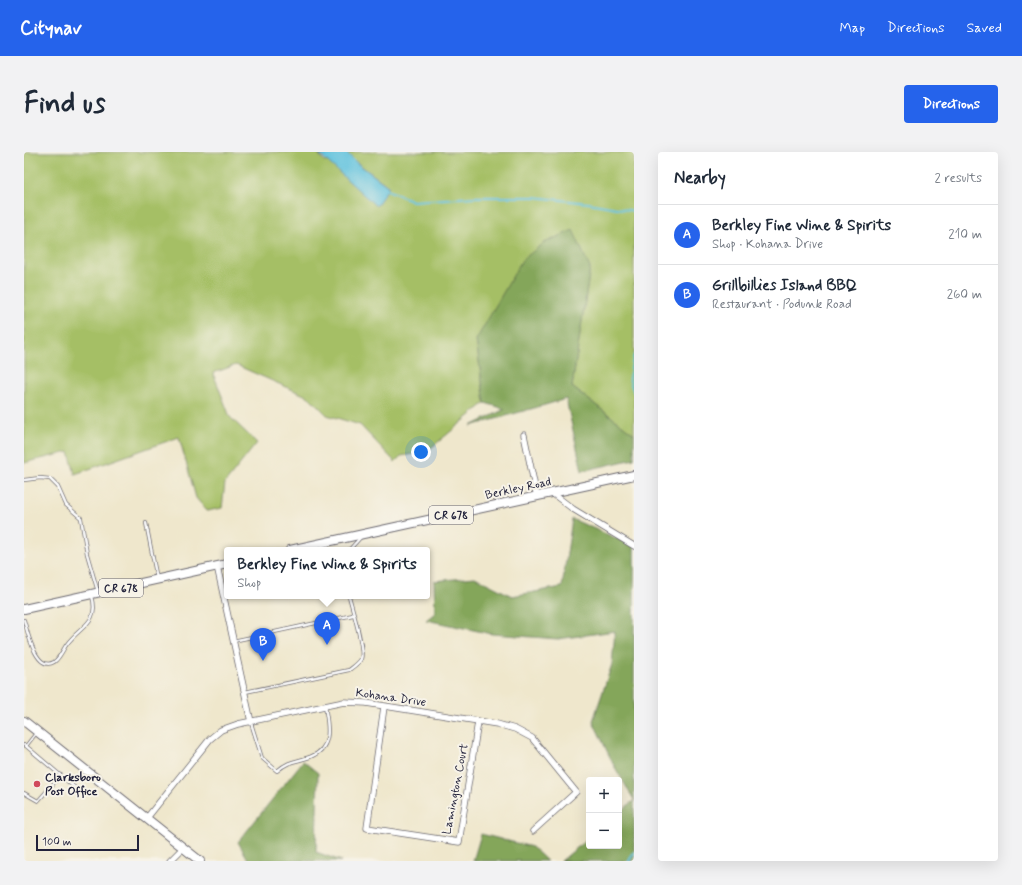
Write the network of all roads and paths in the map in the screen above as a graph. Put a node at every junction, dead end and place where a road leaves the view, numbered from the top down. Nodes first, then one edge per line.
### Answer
1 (524, 435) dead end
2 (634, 475) edge
3 (24, 480) edge
4 (552, 493) junction
5 (537, 497) junction
6 (146, 522) dead end
7 (365, 534) junction
8 (316, 544) junction
9 (634, 546) edge
10 (303, 547) edge
11 (322, 547) edge
12 (352, 547) edge
13 (224, 565) edge
14 (217, 566) junction
15 (157, 580) junction
16 (95, 593) junction
17 (224, 597) edge
18 (224, 599) edge
19 (350, 599) edge
20 (24, 608) edge
21 (353, 615) junction
22 (24, 620) edge
23 (234, 641) junction
24 (245, 692) junction
25 (325, 706) junction
26 (384, 707) junction
27 (24, 721) edge
28 (251, 722) junction
29 (478, 722) junction
30 (37, 732) junction
31 (25, 746) edge
32 (84, 770) junction
33 (60, 775) junction
34 (71, 784) junction
35 (80, 792) dead end
36 (24, 793) edge
37 (146, 819) junction
38 (533, 831) dead end
39 (183, 848) junction
40 (170, 861) edge
41 (200, 861) edge

1 - 5 street
2 - 4 main road, Berkley Road / CR 678
3 - 16 lane
4 - 5 main road, Berkley Road / CR 678
4 - 9 street
5 - 7 main road, Berkley Road / CR 678
6 - 15 lane
7 - 8 main road, Berkley Road / CR 678
7 - 12 lane
8 - 10 main road, Berkley Road / CR 678
8 - 11 lane
13 - 14 main road, CR 678
14 - 15 main road, CR 678
14 - 17 street
15 - 16 main road, CR 678
16 - 20 main road, CR 678
16 - 22 lane
18 - 23 street
19 - 21 lane
21 - 23 lane
21 - 24 lane
23 - 24 street
24 - 28 street
25 - 26 street, Kohana Drive
25 - 28 street, Kohana Drive
25 - 28 lane
26 - 29 street, Kohana Drive
26 - 29 street, Lamington Court
27 - 30 main road
28 - 37 street, Kohana Drive
29 - 38 street, Kohana Drive
30 - 31 lane
30 - 32 main road
31 - 33 lane
32 - 34 lane
32 - 37 main road
33 - 34 lane
33 - 36 lane
34 - 35 lane
37 - 39 main road
39 - 40 street
39 - 41 main road

